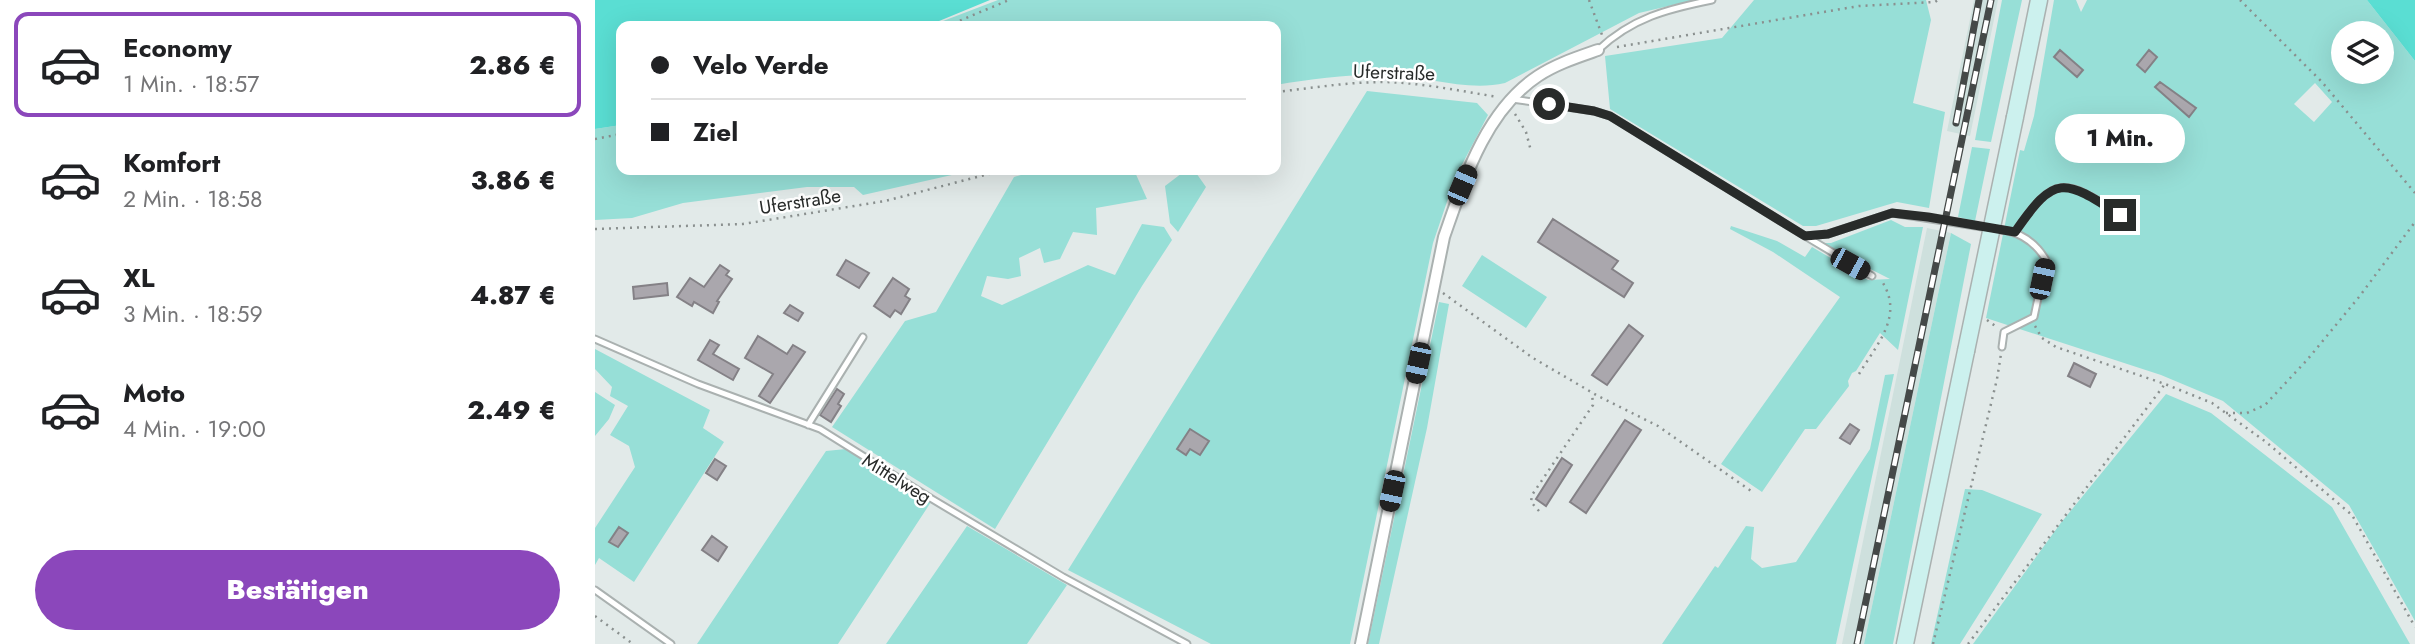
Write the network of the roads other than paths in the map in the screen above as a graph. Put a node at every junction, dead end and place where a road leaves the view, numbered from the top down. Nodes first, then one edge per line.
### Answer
1 (1712, 0) edge
2 (2039, 0) edge
3 (1601, 48) joint
4 (1510, 99) junction
5 (2120, 215) dead end
6 (2015, 232) junction
7 (1805, 236) junction
8 (1872, 276) road end
9 (863, 337) dead end
10 (595, 339) edge
11 (2002, 347) road end
12 (808, 425) junction
13 (595, 590) edge
14 (671, 644) edge
15 (1187, 644) edge
16 (1360, 644) edge
17 (1905, 644) edge

1 - 3 lane
2 - 17 main road, bridge
3 - 4 street
4 - 7 lane
4 - 16 street
5 - 6 lane
6 - 7 lane
6 - 11 lane
7 - 8 lane
9 - 12 lane
10 - 12 lane, Mittelweg
12 - 15 lane, Mittelweg
13 - 14 lane

